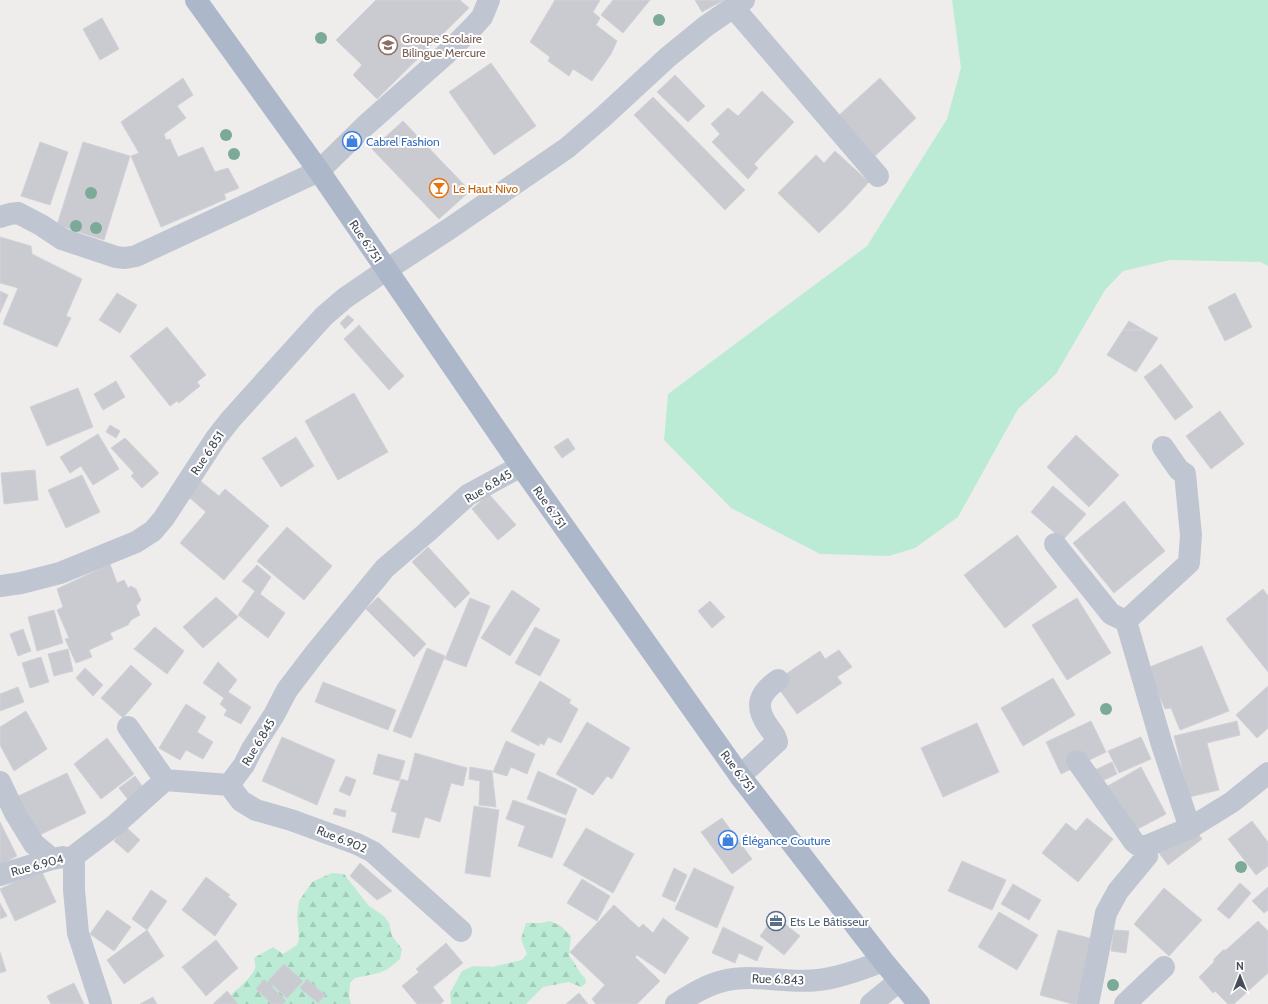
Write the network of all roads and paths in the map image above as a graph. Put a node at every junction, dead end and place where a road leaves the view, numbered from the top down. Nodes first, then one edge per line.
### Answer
1 (196, 0) edge
2 (489, 0) edge
3 (739, 3) edge
4 (319, 171) junction
5 (878, 176) dead end
6 (0, 218) edge
7 (386, 270) junction
8 (1163, 447) dead end
9 (521, 466) junction
10 (1055, 544) dead end
11 (0, 586) edge
12 (1126, 621) junction
13 (778, 680) dead end
14 (128, 727) dead end
15 (1077, 761) dead end
16 (1268, 773) edge
17 (740, 776) junction
18 (165, 780) junction
19 (0, 782) edge
20 (229, 785) junction
21 (1190, 828) junction
22 (1142, 848) junction
23 (74, 856) junction
24 (52, 859) junction
25 (0, 876) edge
26 (461, 931) dead end
27 (883, 962) junction
28 (1164, 967) dead end
29 (899, 981) junction
30 (101, 1004) edge
31 (676, 1004) edge
32 (870, 1004) edge
33 (919, 1004) edge
34 (1088, 1004) edge
35 (1125, 1004) edge

1 - 4 main road, Rue 6.751
2 - 4 street
3 - 5 street
3 - 7 street, Rue 6.851
4 - 6 street
4 - 7 main road, Rue 6.751
7 - 9 main road, Rue 6.751
7 - 11 street, Rue 6.851
8 - 12 street
9 - 17 main road, Rue 6.751
9 - 20 street, Rue 6.845
10 - 12 street
12 - 21 street
13 - 17 street
14 - 18 street
15 - 22 street
16 - 21 street
17 - 27 main road, Rue 6.751
18 - 20 street
18 - 23 street
19 - 24 street
20 - 26 street, Rue 6.902
21 - 22 street
22 - 34 street
23 - 24 street, Rue 6.904
23 - 30 street
24 - 25 street, Rue 6.904
27 - 29 main road, Rue 6.751
27 - 31 street, Rue 6.843
28 - 35 street
29 - 32 street
29 - 33 main road, Rue 6.751

